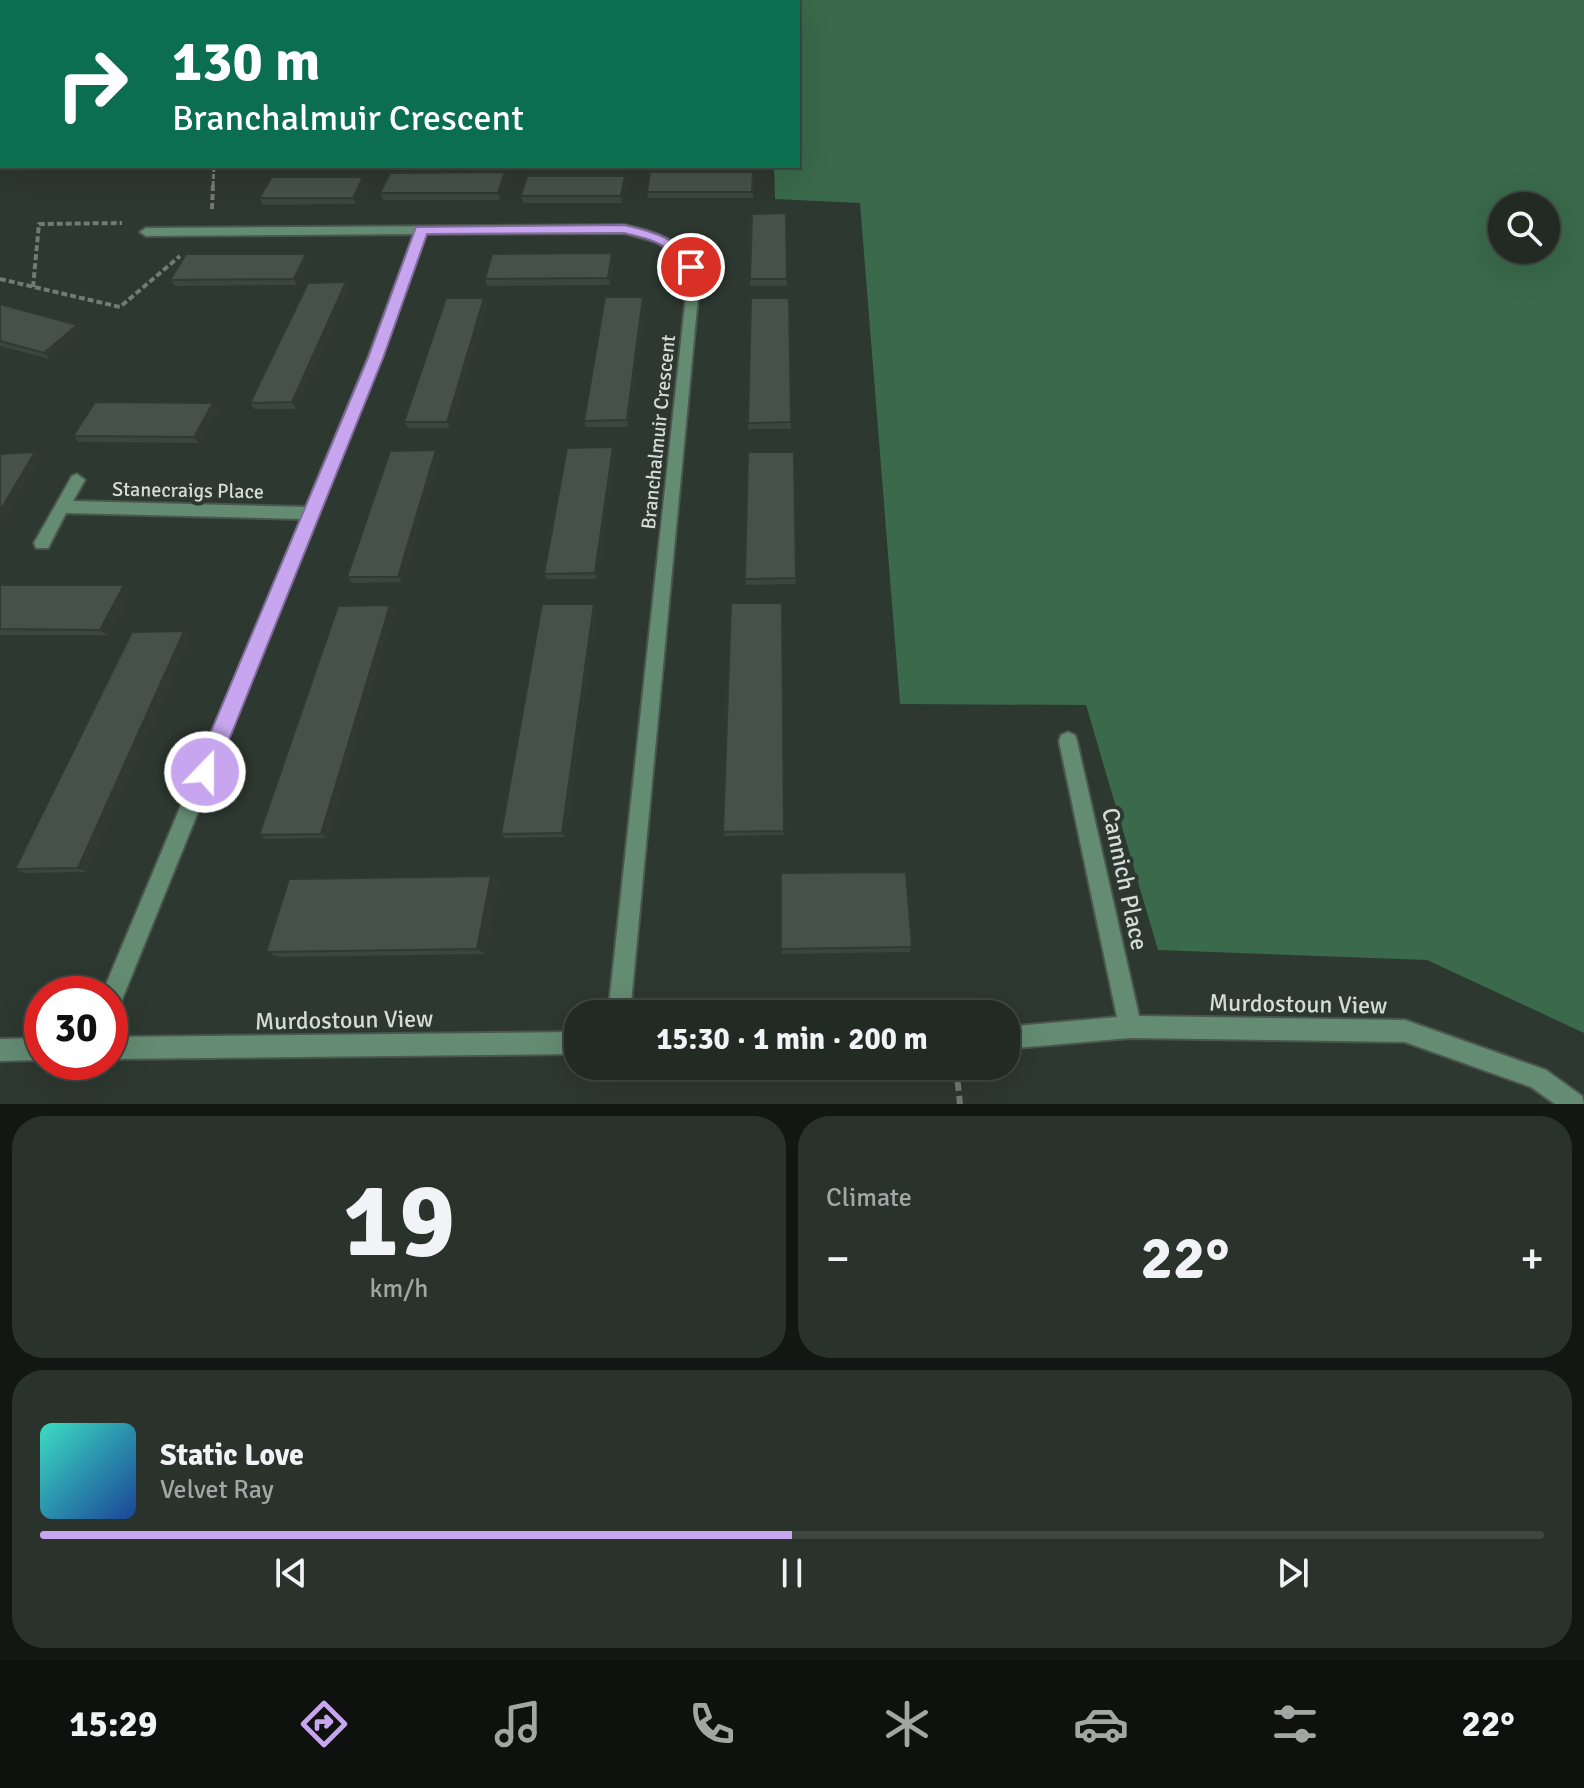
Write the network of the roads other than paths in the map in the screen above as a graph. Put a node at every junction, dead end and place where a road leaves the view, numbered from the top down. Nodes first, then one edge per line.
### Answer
1 (421, 230) junction
2 (146, 232) road end
3 (77, 480) dead end
4 (63, 507) junction
5 (311, 513) junction
6 (42, 543) dead end
7 (1068, 741) dead end
8 (121, 976) edge
9 (620, 1000) edge
10 (1130, 1027) junction
11 (1020, 1037) edge
12 (564, 1043) edge
13 (128, 1048) edge
14 (24, 1049) edge
15 (0, 1050) edge
16 (1574, 1104) edge

1 - 2 street, Branchalmuir Crescent
1 - 5 street
1 - 9 street, Branchalmuir Crescent
3 - 4 street
4 - 5 street, Stanecraigs Place
4 - 6 street
5 - 8 street
7 - 10 street, Cannich Place
10 - 11 street, Murdostoun View
10 - 16 street, Murdostoun View
12 - 13 street, Murdostoun View
14 - 15 street

